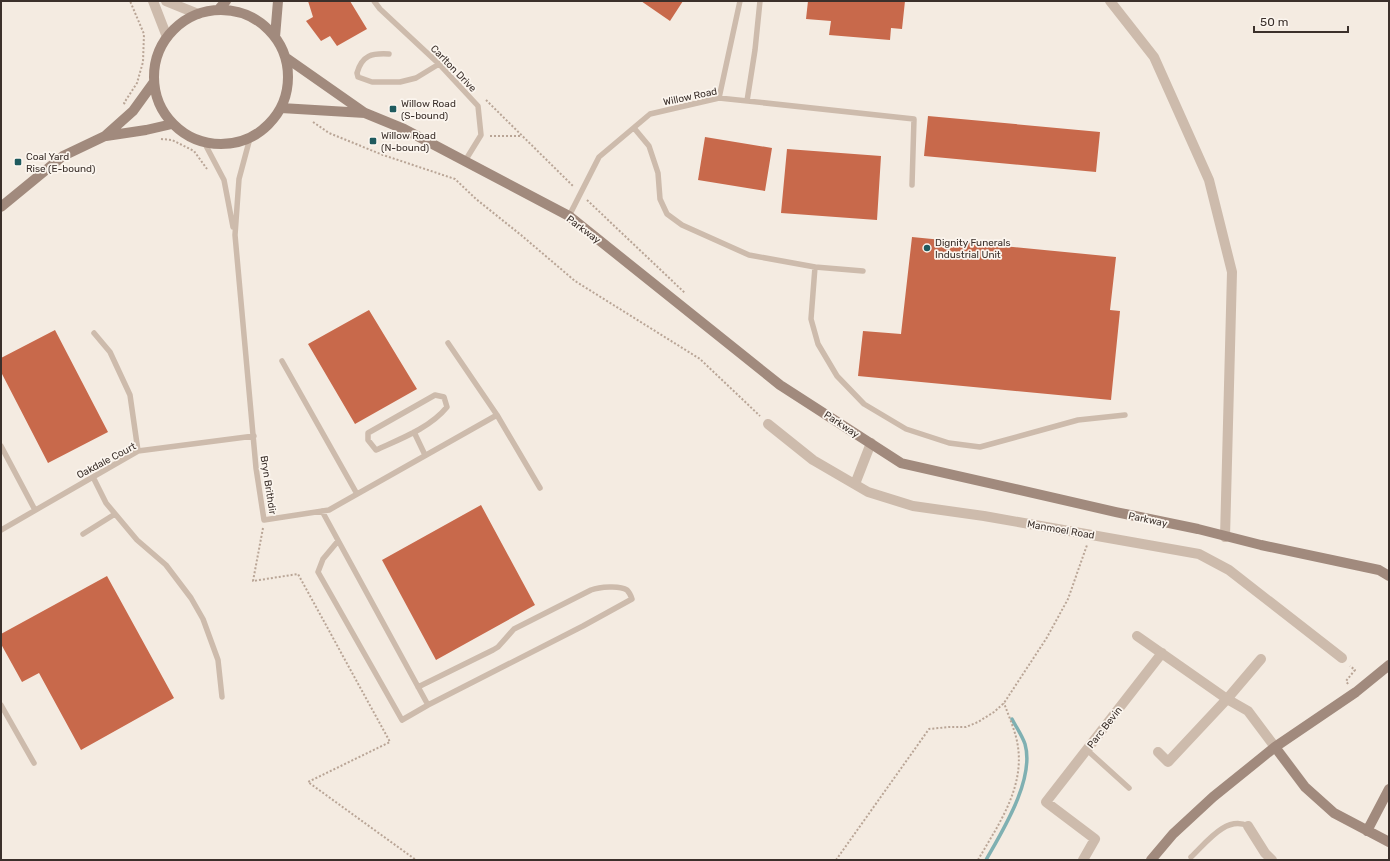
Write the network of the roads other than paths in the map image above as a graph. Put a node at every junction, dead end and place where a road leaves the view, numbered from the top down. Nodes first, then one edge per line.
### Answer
1 (153, 1) edge
2 (166, 1) edge
3 (226, 1) edge
4 (278, 1) edge
5 (374, 1) edge
6 (740, 1) edge
7 (760, 1) edge
8 (1110, 1) edge
9 (218, 10) junction
10 (198, 14) junction
11 (167, 37) junction
12 (275, 37) junction
13 (389, 54) dead end
14 (286, 57) junction
15 (438, 64) junction
16 (154, 82) junction
17 (719, 98) junction
18 (747, 101) junction
19 (281, 108) junction
20 (365, 113) junction
21 (172, 124) junction
22 (634, 128) junction
23 (105, 136) junction
24 (250, 138) junction
25 (204, 142) junction
26 (465, 161) junction
27 (912, 185) dead end
28 (1, 207) edge
29 (569, 216) junction
30 (235, 235) junction
31 (815, 267) junction
32 (863, 271) dead end
33 (94, 333) dead end
34 (448, 343) dead end
35 (282, 361) dead end
36 (497, 415) junction
37 (1125, 415) dead end
38 (768, 424) road end
39 (414, 432) junction
40 (254, 436) junction
41 (871, 443) junction
42 (1, 446) edge
43 (138, 451) junction
44 (425, 455) junction
45 (92, 477) junction
46 (855, 484) junction
47 (540, 488) dead end
48 (357, 494) junction
49 (35, 510) junction
50 (322, 511) junction
51 (115, 514) junction
52 (1, 530) edge
53 (83, 534) dead end
54 (1226, 537) junction
55 (338, 541) junction
56 (1389, 576) edge
57 (1137, 636) dead end
58 (1162, 653) junction
59 (1342, 658) dead end
60 (1261, 659) dead end
61 (1389, 665) edge
62 (418, 687) junction
63 (222, 697) dead end
64 (1227, 699) junction
65 (1, 705) edge
66 (428, 706) junction
67 (1275, 748) junction
68 (1087, 750) junction
69 (1158, 752) dead end
70 (34, 763) dead end
71 (1129, 788) dead end
72 (1389, 789) edge
73 (1248, 826) joint
74 (1367, 831) junction
75 (1389, 842) edge
76 (1191, 856) dead end
77 (1083, 860) edge
78 (1151, 860) edge
79 (1272, 860) edge

1 - 11 street
2 - 10 street
3 - 9 main road
4 - 12 main road
5 - 15 lane, Carlton Drive
6 - 17 lane
7 - 18 lane
8 - 54 street
9 - 10 main road
9 - 12 main road
10 - 11 main road
11 - 16 main road
12 - 14 main road
13 - 15 lane
14 - 19 main road
14 - 20 main road
15 - 26 lane, Carlton Drive
16 - 21 main road
16 - 23 main road
17 - 18 lane, Willow Road
17 - 22 lane, Willow Road
18 - 27 lane, Willow Road
19 - 20 main road
19 - 24 main road
20 - 26 main road, Parkway
21 - 23 main road
21 - 25 main road
22 - 29 lane, Willow Road
22 - 31 lane
23 - 28 main road
24 - 25 main road
24 - 30 lane, Bryn Brithdir
25 - 30 lane
26 - 29 main road, Parkway
29 - 41 main road, Parkway
30 - 40 lane, Bryn Brithdir
31 - 32 lane
31 - 37 lane
33 - 43 lane
34 - 36 lane
35 - 48 lane
36 - 44 lane, Bryn Brithdir
36 - 47 lane
38 - 46 street, Manmoel Road
39 - 39 lane
39 - 44 lane
40 - 43 lane, Oakdale Court
40 - 50 lane, Bryn Brithdir
41 - 46 street
41 - 54 main road, Parkway
42 - 49 lane
43 - 45 lane, Oakdale Court
44 - 48 lane, Bryn Brithdir
45 - 49 lane, Oakdale Court
45 - 51 lane
46 - 59 street, Manmoel Road
48 - 50 lane, Bryn Brithdir
49 - 52 lane, Oakdale Court
50 - 55 lane
51 - 53 lane
51 - 63 lane
54 - 56 main road, Parkway
55 - 62 lane
55 - 66 lane
57 - 58 street
58 - 64 street
58 - 68 street, Parc Bevin
60 - 64 street
61 - 67 main road
62 - 66 lane
62 - 66 lane
64 - 67 street
64 - 69 street
65 - 70 lane
67 - 74 main road
67 - 78 main road
68 - 71 lane
68 - 77 street, Parc Bevin
72 - 74 main road
73 - 76 lane
73 - 79 street
74 - 75 main road

